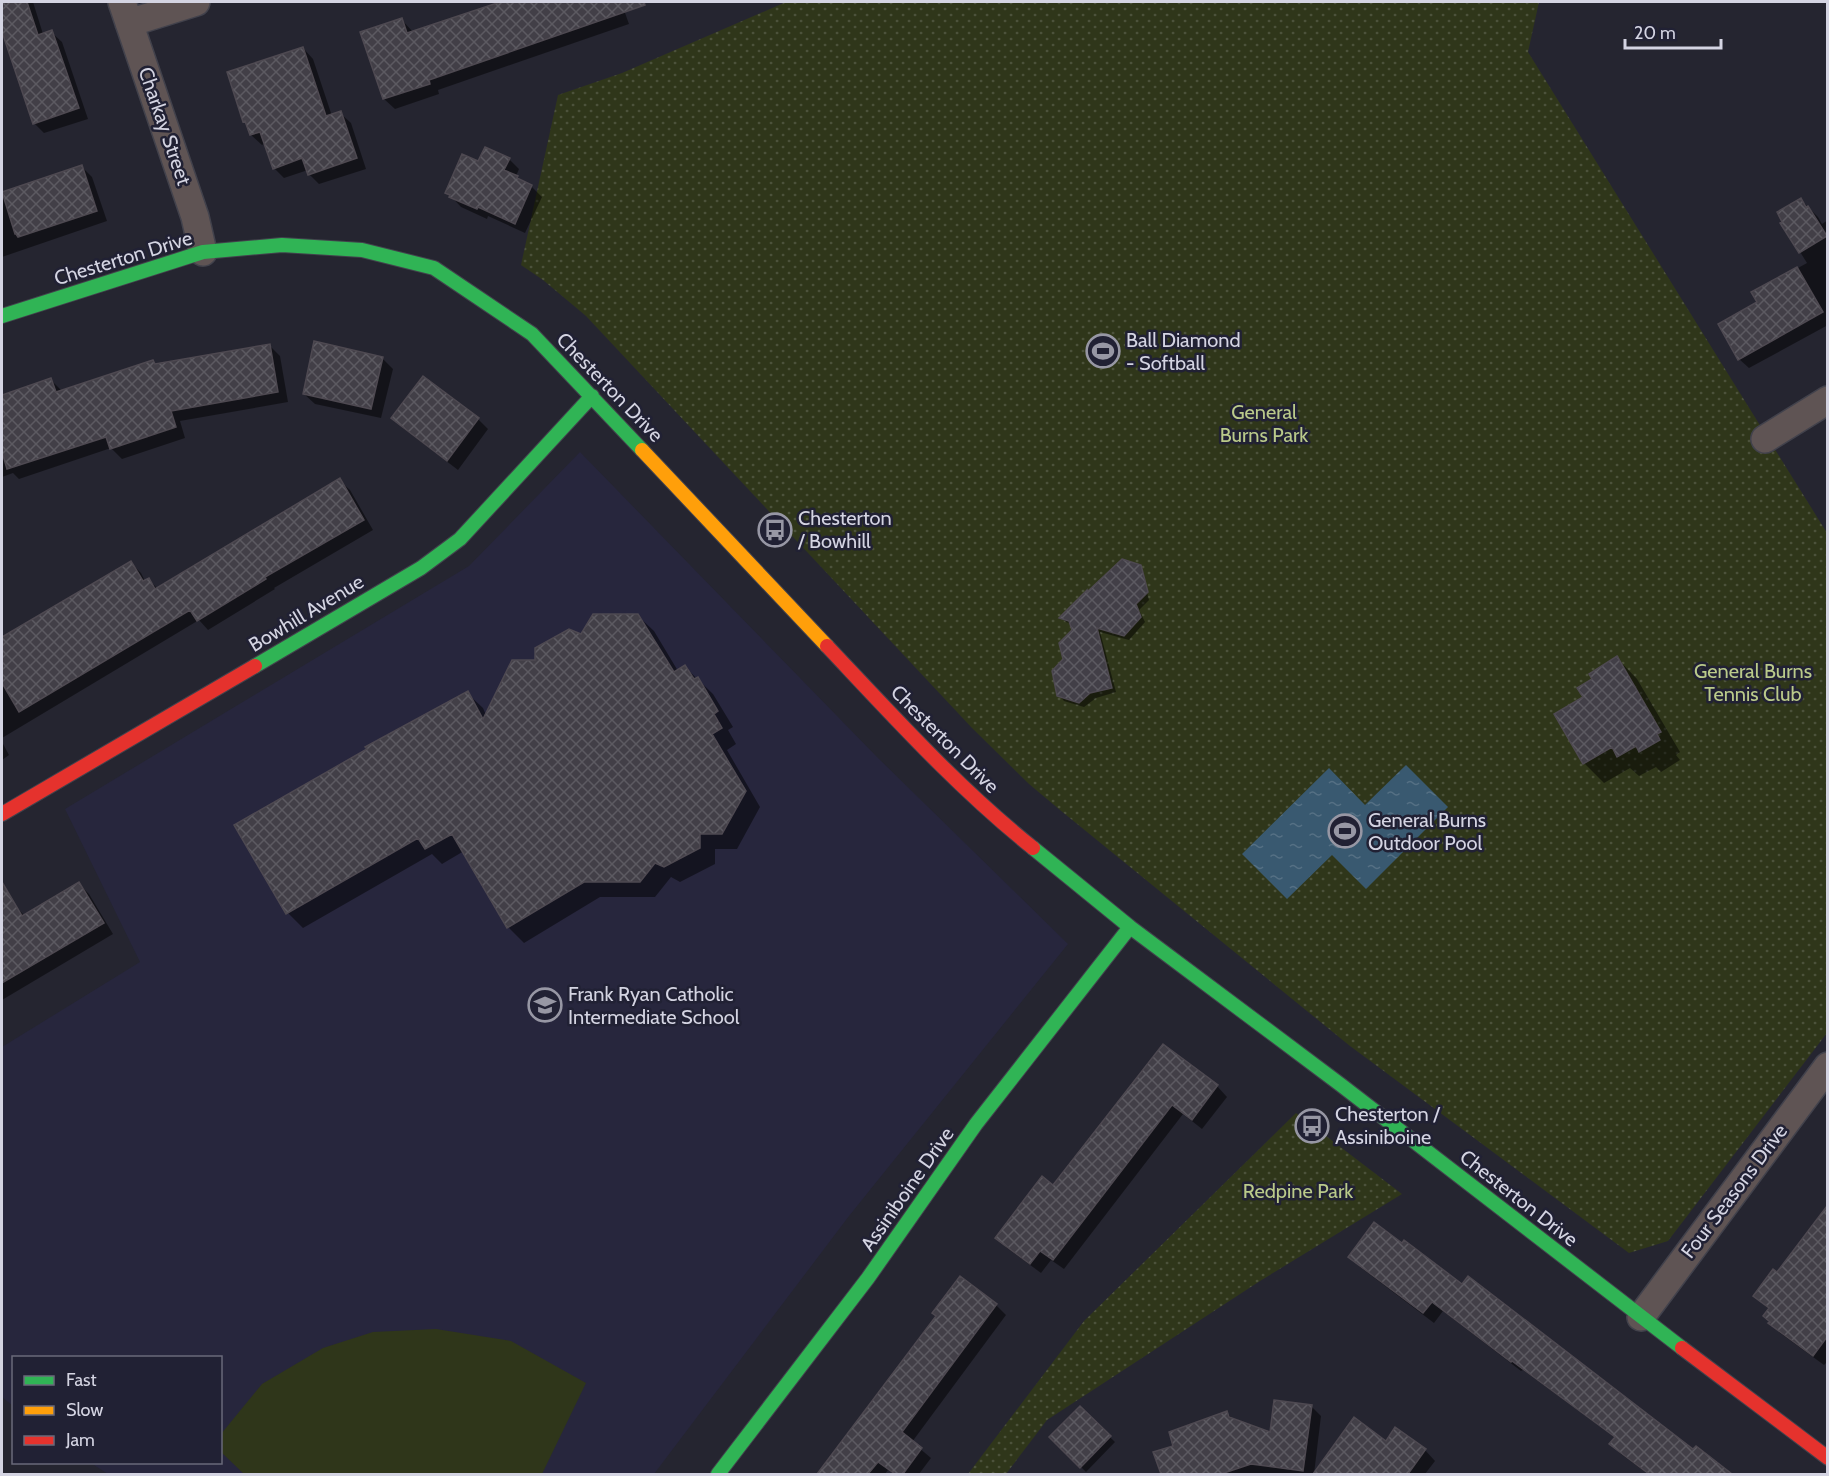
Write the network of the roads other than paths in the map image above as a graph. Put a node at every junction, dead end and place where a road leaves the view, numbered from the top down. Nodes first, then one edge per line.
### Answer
1 (196, 2) edge
2 (126, 12) edge
3 (203, 252) junction
4 (2, 316) edge
5 (592, 396) junction
6 (1827, 400) edge
7 (1765, 439) dead end
8 (2, 814) edge
9 (1130, 927) junction
10 (1827, 1066) edge
11 (1641, 1317) junction
12 (1827, 1458) edge
13 (718, 1474) edge

1 - 2 street
2 - 3 street, Charkay Street
3 - 4 street, Chesterton Drive
3 - 5 street, Chesterton Drive
5 - 8 street, Bowhill Avenue
5 - 9 street, Chesterton Drive
6 - 7 street
9 - 11 street, Chesterton Drive
9 - 13 street, Assiniboine Drive
10 - 11 street, Four Seasons Drive
11 - 12 street, Chesterton Drive

